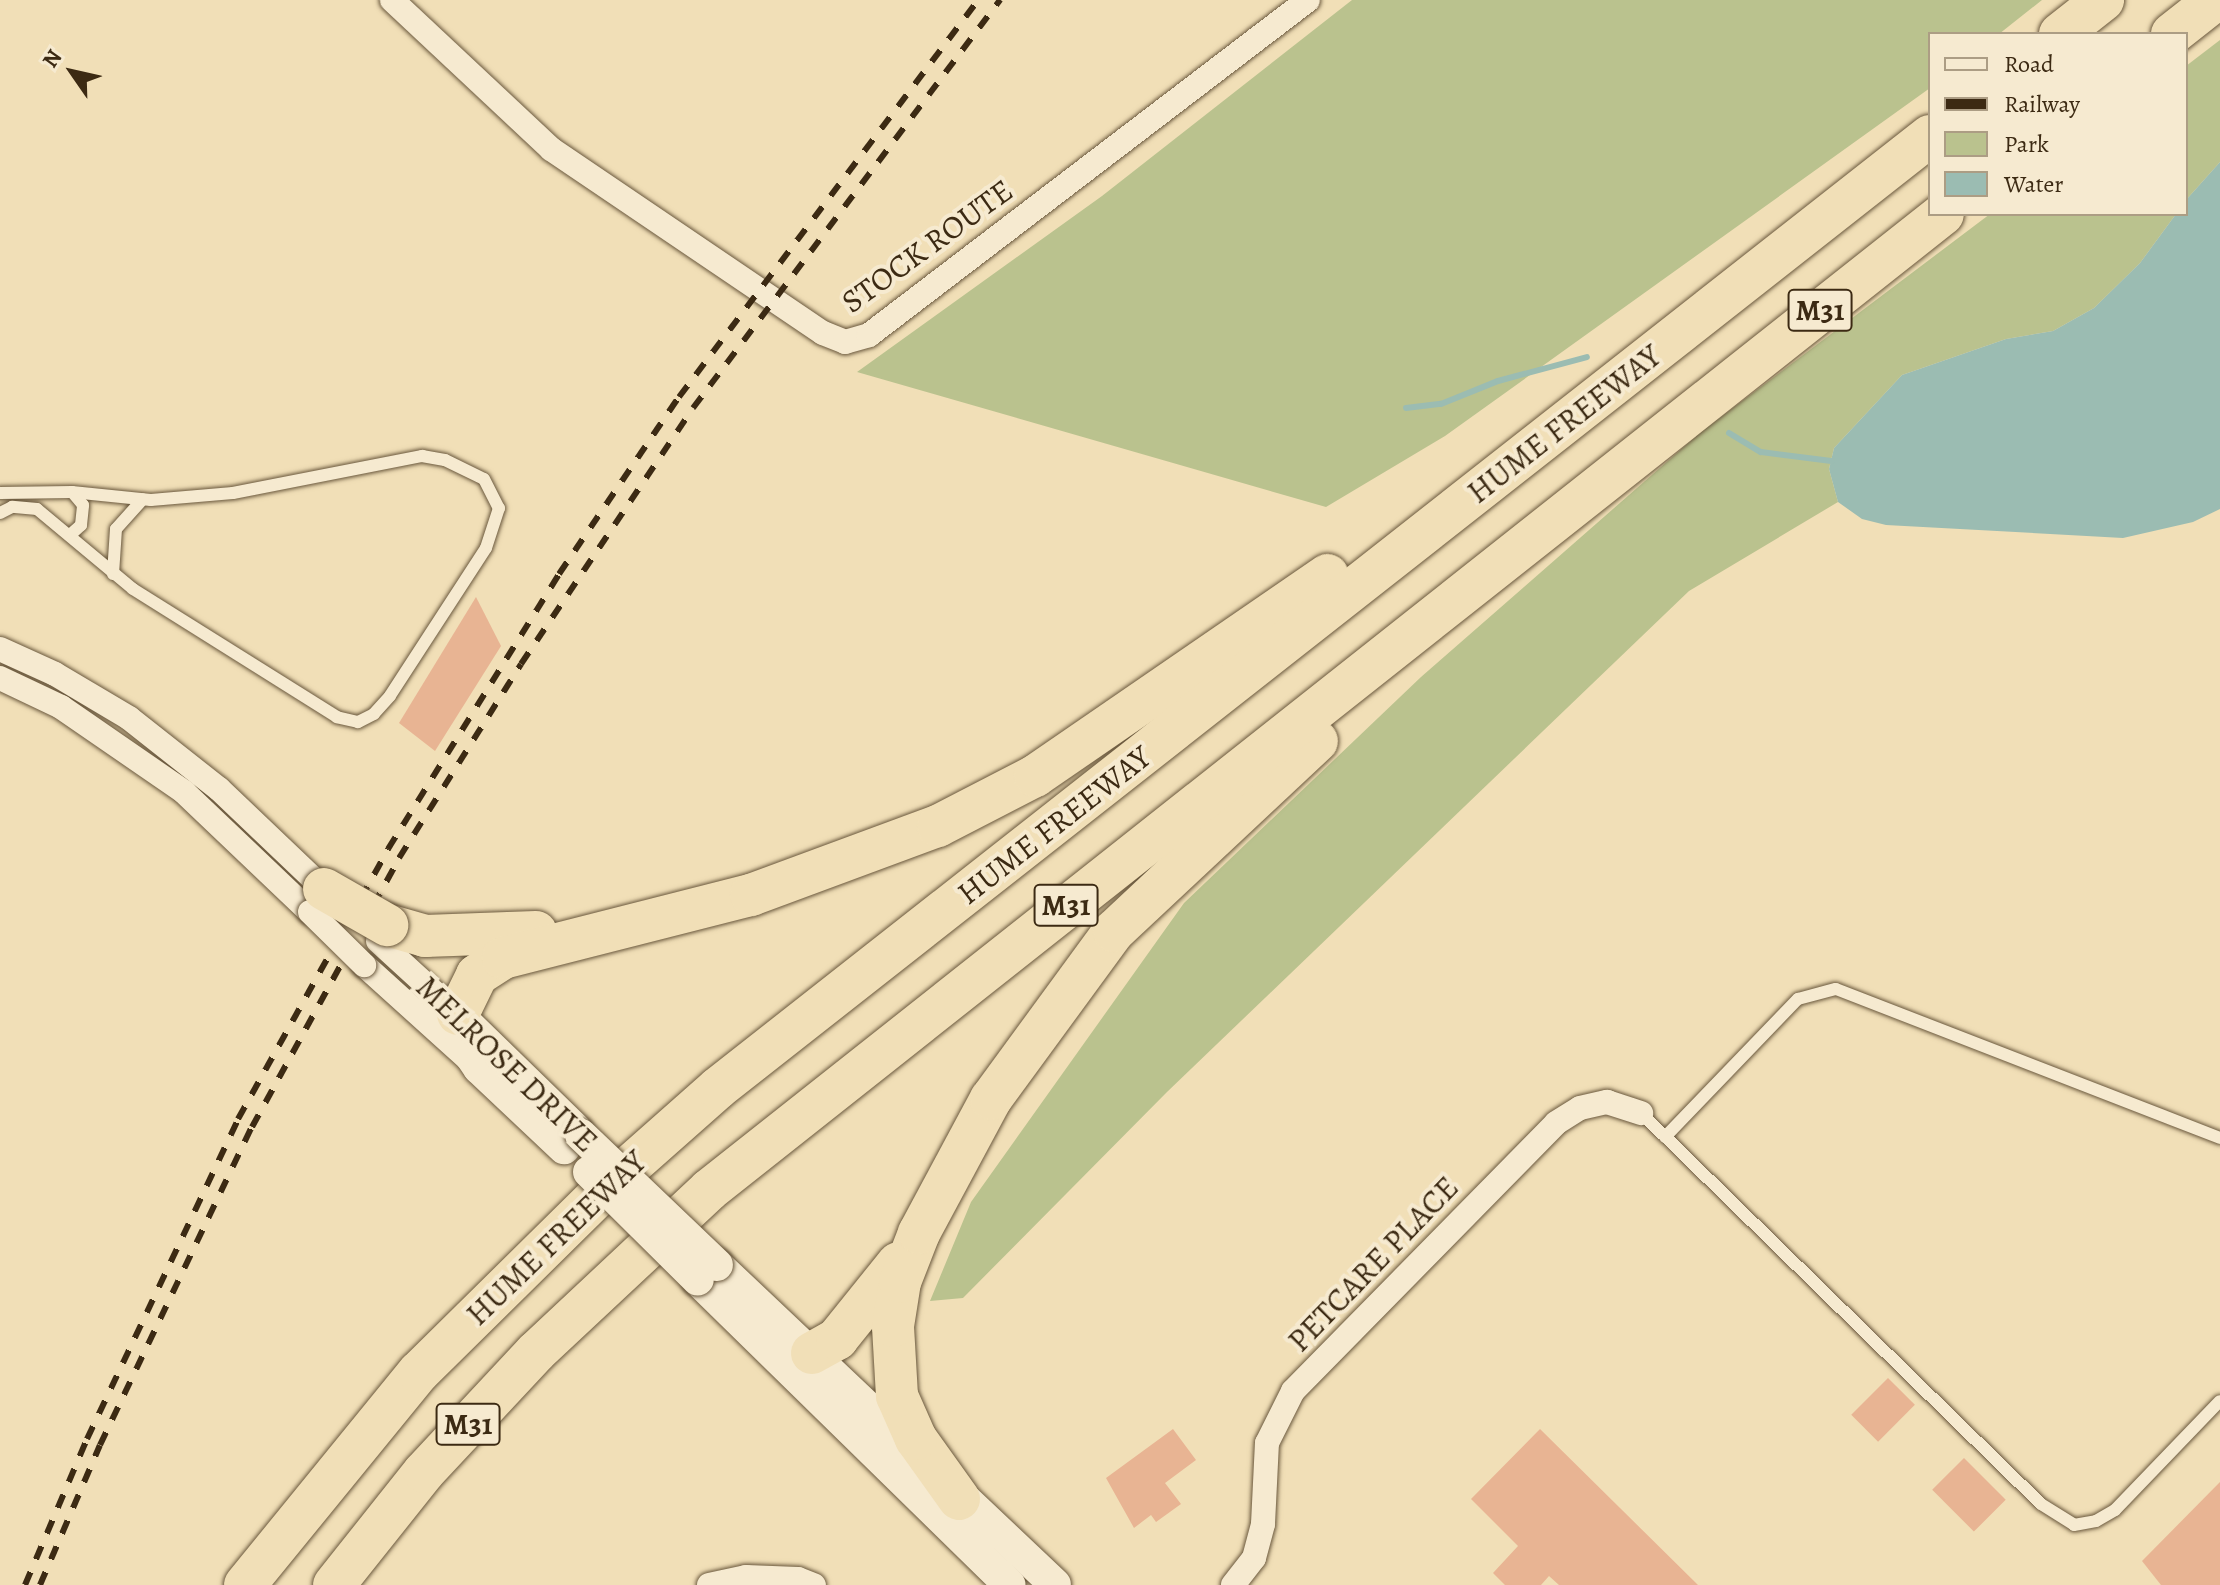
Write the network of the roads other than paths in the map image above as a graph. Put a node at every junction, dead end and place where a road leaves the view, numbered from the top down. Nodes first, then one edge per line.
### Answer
1 (392, 0) edge
2 (1308, 0) edge
3 (2103, 0) edge
4 (2215, 0) edge
5 (2063, 32) edge
6 (2175, 32) edge
7 (1928, 138) edge
8 (1940, 216) edge
9 (1769, 263) junction
10 (72, 492) junction
11 (0, 493) edge
12 (143, 499) junction
13 (0, 513) edge
14 (70, 535) junction
15 (113, 574) junction
16 (1426, 623) junction
17 (0, 649) edge
18 (0, 678) edge
19 (317, 900) junction
20 (647, 919) junction
21 (382, 933) junction
22 (458, 1014) junction
23 (479, 1068) junction
24 (1641, 1113) joint
25 (1665, 1137) junction
26 (2220, 1138) edge
27 (572, 1141) junction
28 (919, 1233) junction
29 (707, 1272) junction
30 (761, 1341) junction
31 (812, 1353) junction
32 (2220, 1401) edge
33 (959, 1499) junction
34 (1254, 1558) junction
35 (245, 1585) edge
36 (334, 1585) edge
37 (709, 1585) edge
38 (814, 1585) edge
39 (1009, 1585) edge
40 (1055, 1585) edge
41 (1225, 1585) edge
42 (1233, 1585) edge

1 - 2 street, STOCK ROUTE
3 - 5 highway
4 - 6 highway
7 - 9 highway, HUME FREEWAY / M31
8 - 16 highway, HUME FREEWAY / M31
9 - 20 highway
9 - 35 highway, HUME FREEWAY / M31
10 - 11 lane
10 - 12 lane
10 - 14 lane
12 - 15 lane
12 - 15 lane
13 - 14 lane
14 - 15 lane
16 - 28 highway
16 - 36 highway, HUME FREEWAY / M31
17 - 19 street, MELROSE DRIVE
18 - 19 street, MELROSE DRIVE
19 - 21 highway, bridge
19 - 23 street, MELROSE DRIVE, bridge
20 - 21 highway
20 - 22 highway
21 - 22 street, MELROSE DRIVE
22 - 23 main road
22 - 27 main road, MELROSE DRIVE
23 - 27 main road, MELROSE DRIVE
24 - 25 lane
24 - 34 street, PETCARE PLACE
25 - 26 lane
25 - 32 lane
27 - 29 main road, MELROSE DRIVE, bridge
28 - 31 highway
28 - 33 highway
29 - 30 main road, MELROSE DRIVE
29 - 31 main road, MELROSE DRIVE
30 - 31 main road
30 - 39 main road, MELROSE DRIVE
31 - 33 main road, MELROSE DRIVE
33 - 40 main road, MELROSE DRIVE
34 - 41 street
34 - 42 street, PETCARE PLACE
37 - 38 street

